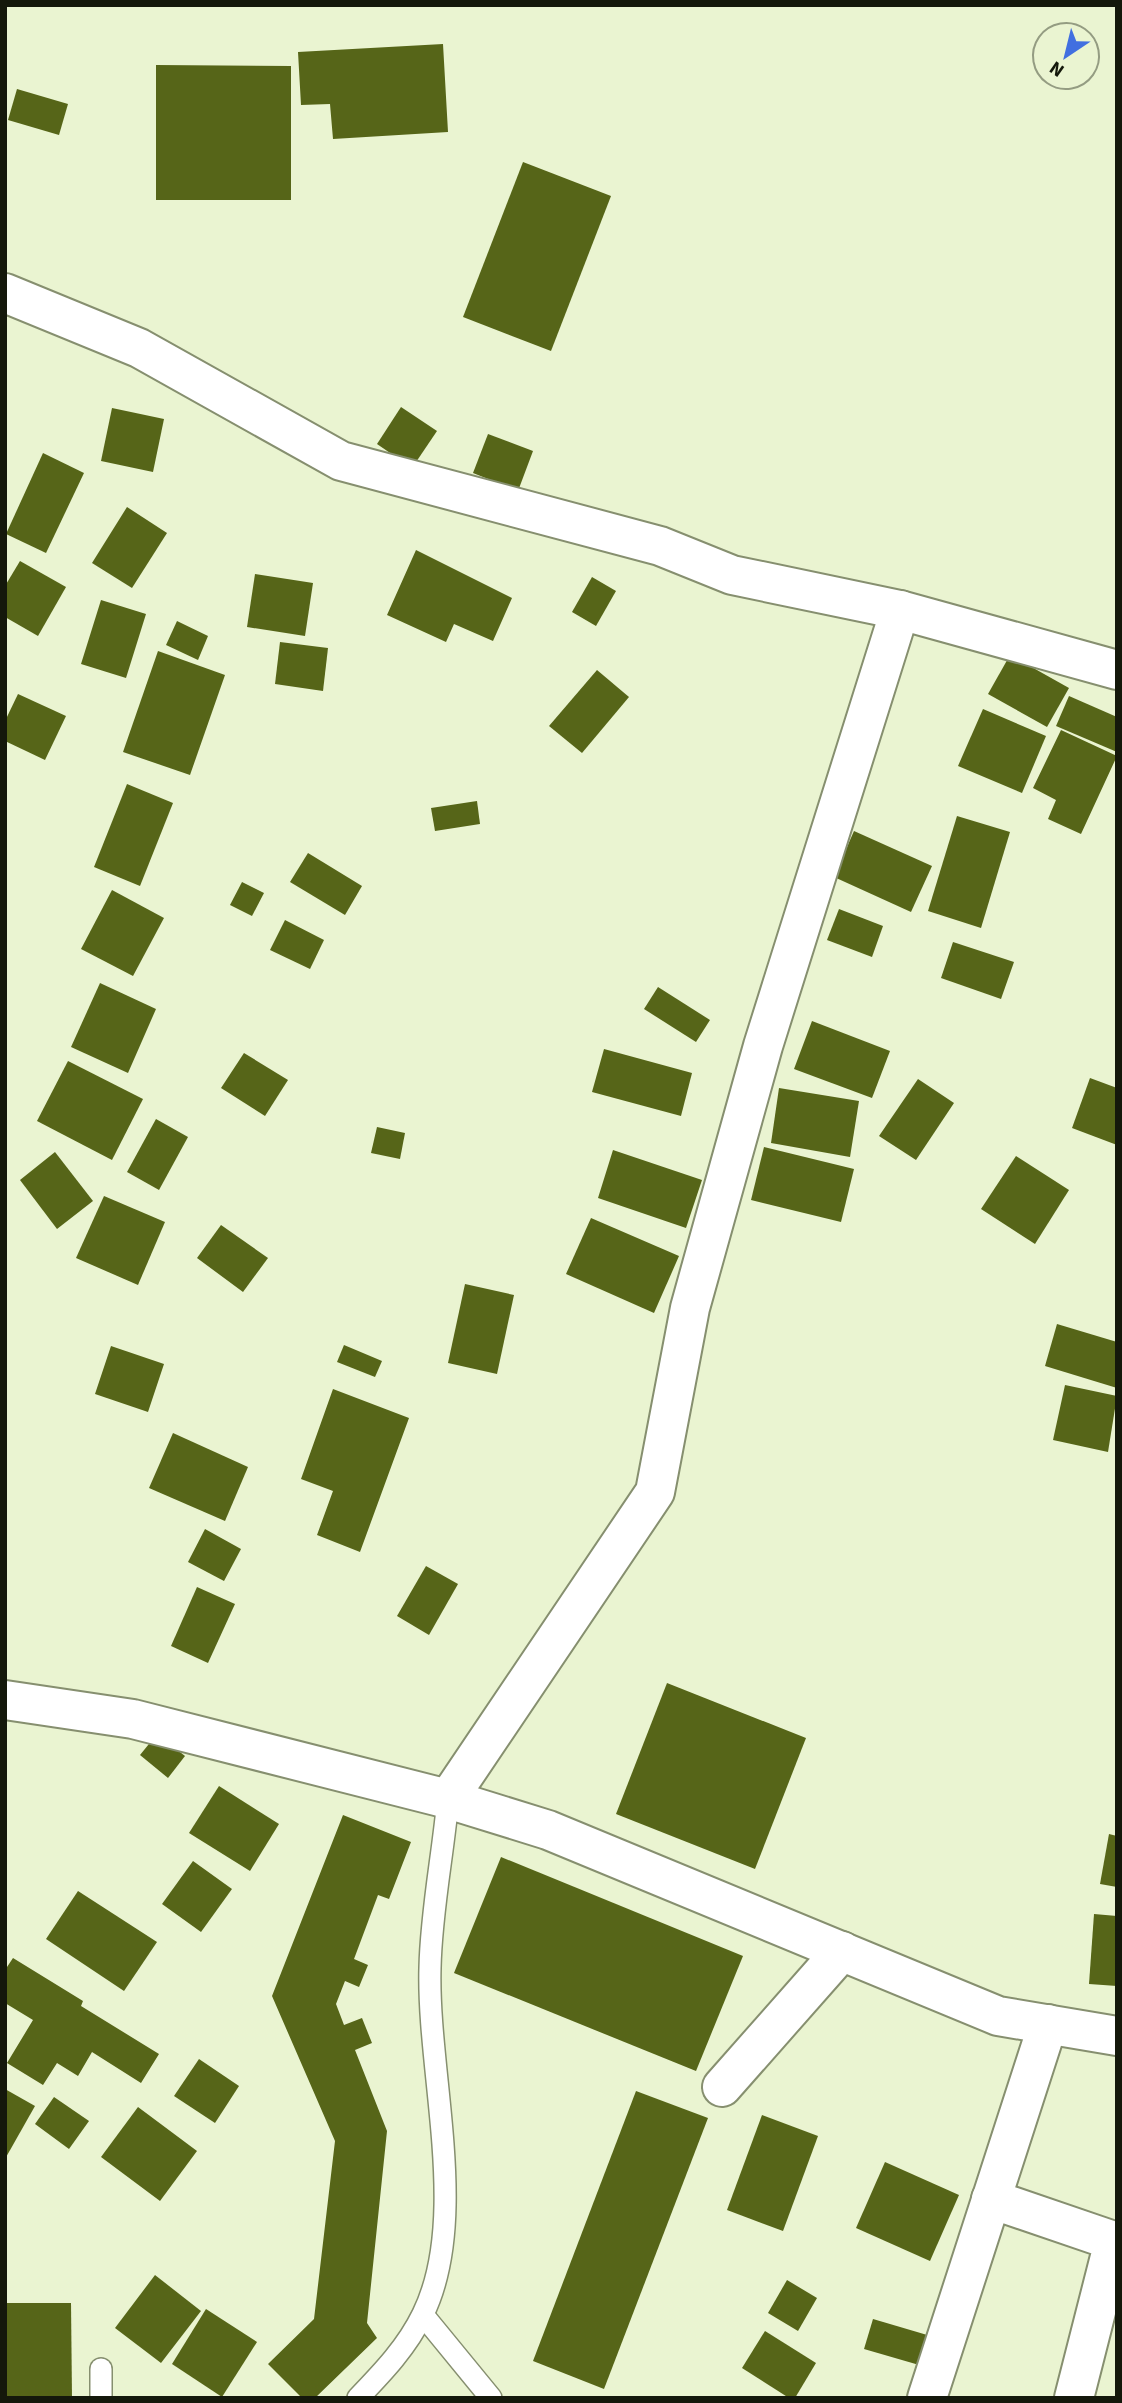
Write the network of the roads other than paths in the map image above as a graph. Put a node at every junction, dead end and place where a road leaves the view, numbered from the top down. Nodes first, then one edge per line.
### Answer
1 (5, 293) edge
2 (900, 610) junction
3 (1117, 670) edge
4 (5, 1700) edge
5 (448, 1799) junction
6 (842, 1951) junction
7 (1048, 2024) junction
8 (1117, 2036) edge
9 (722, 2087) dead end
10 (991, 2199) junction
11 (423, 2315) junction
12 (101, 2369) dead end
13 (101, 2398) edge
14 (358, 2398) edge
15 (491, 2398) edge
16 (927, 2398) edge
17 (1074, 2398) edge

1 - 2 street
2 - 3 street
2 - 5 street
4 - 5 street
5 - 6 street
5 - 11 lane
6 - 7 street
6 - 9 street
7 - 8 street
7 - 10 street
10 - 16 street
10 - 17 street
11 - 14 lane
11 - 15 lane
12 - 13 lane

